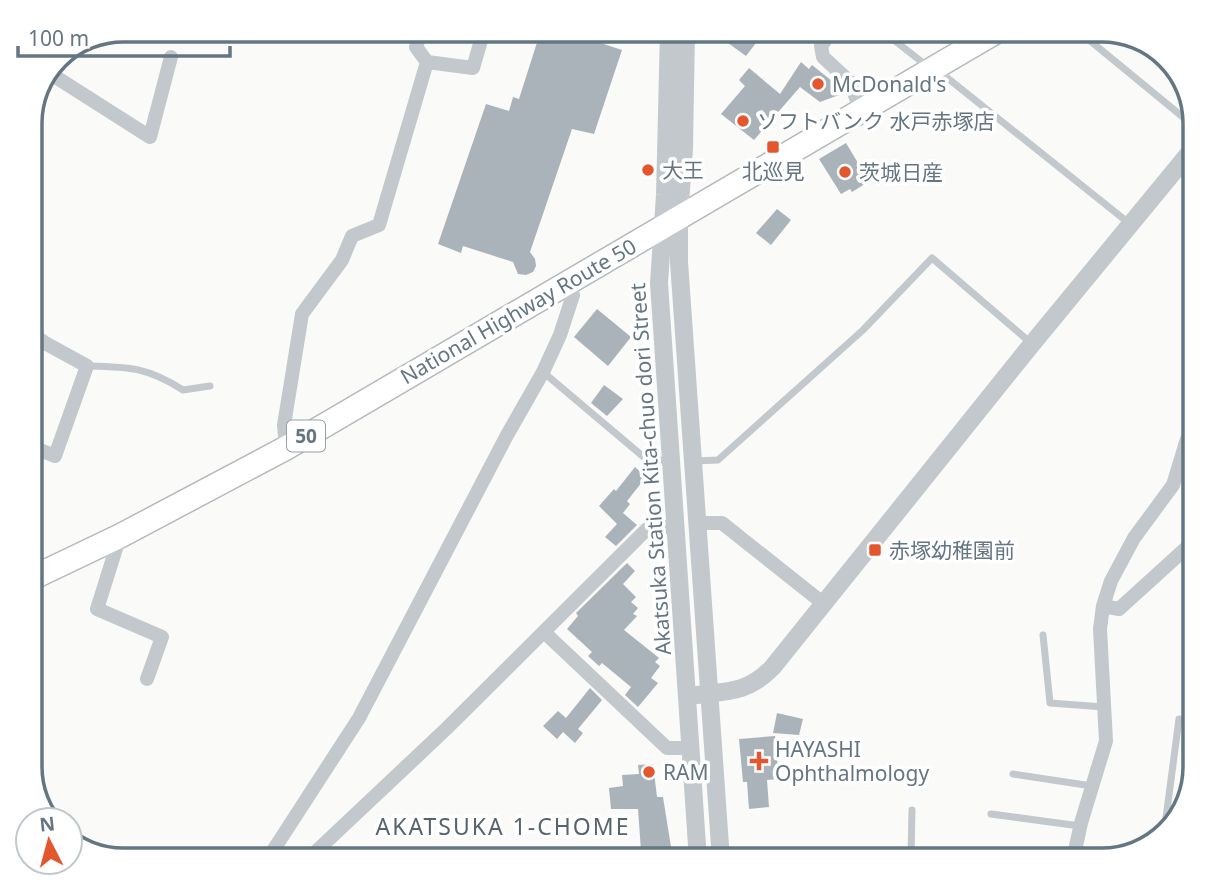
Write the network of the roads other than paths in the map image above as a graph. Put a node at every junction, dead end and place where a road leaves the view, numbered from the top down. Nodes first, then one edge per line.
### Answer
1 (418, 42) edge
2 (481, 42) edge
3 (669, 42) edge
4 (687, 42) edge
5 (824, 42) edge
6 (896, 42) edge
7 (978, 42) edge
8 (1092, 42) edge
9 (171, 57) dead end
10 (427, 62) junction
11 (934, 68) junction
12 (57, 78) edge
13 (861, 111) junction
14 (1182, 117) edge
15 (1183, 161) edge
16 (671, 222) junction
17 (1130, 225) junction
18 (566, 282) junction
19 (42, 341) edge
20 (1032, 344) junction
21 (88, 366) junction
22 (543, 372) junction
23 (210, 386) dead end
24 (286, 448) junction
25 (42, 451) edge
26 (1183, 452) edge
27 (671, 461) junction
28 (695, 461) junction
29 (698, 523) junction
30 (676, 526) junction
31 (120, 536) junction
32 (1183, 551) edge
33 (42, 573) edge
34 (824, 604) junction
35 (1103, 606) junction
36 (544, 632) junction
37 (1042, 635) dead end
38 (147, 679) dead end
39 (709, 693) junction
40 (687, 696) junction
41 (1104, 707) junction
42 (1179, 719) dead end
43 (690, 748) junction
44 (1013, 774) dead end
45 (1092, 786) junction
46 (912, 810) dead end
47 (991, 814) dead end
48 (1166, 816) edge
49 (1080, 826) junction
50 (275, 848) edge
51 (320, 848) edge
52 (697, 848) edge
53 (720, 848) edge
54 (911, 848) edge
55 (1075, 848) edge

1 - 10 street
2 - 10 street
3 - 16 street, Akatsuka Station Kita-chuo dori Street
4 - 16 street, Akatsuka Station Kita-chuo dori Street
5 - 13 street
6 - 11 lane
7 - 11 highway, National Highway Route 50 / 50
8 - 14 lane
9 - 12 street
10 - 24 street
11 - 13 highway, National Highway Route 50 / 50
11 - 17 lane
13 - 16 highway, National Highway Route 50 / 50
15 - 17 street
16 - 18 highway, National Highway Route 50 / 50
16 - 27 street, Akatsuka Station Kita-chuo dori Street
16 - 28 street, Akatsuka Station Kita-chuo dori Street
17 - 20 street
18 - 22 street
18 - 24 highway, National Highway Route 50 / 50
19 - 21 street
20 - 28 lane
20 - 34 street
21 - 23 lane
21 - 25 street
22 - 27 lane
22 - 50 street
24 - 31 highway, National Highway Route 50 / 50
26 - 35 street
27 - 28 street
27 - 30 street, Akatsuka Station Kita-chuo dori Street
28 - 29 street, Akatsuka Station Kita-chuo dori Street
29 - 34 street
29 - 39 street, Akatsuka Station Kita-chuo dori Street
30 - 36 street
30 - 40 street, Akatsuka Station Kita-chuo dori Street
31 - 33 highway, National Highway Route 50 / 50
31 - 38 street
32 - 35 street
34 - 39 street
35 - 41 street
36 - 43 street
36 - 51 street
37 - 41 lane
39 - 40 street
39 - 53 street, Akatsuka Station Kita-chuo dori Street
40 - 43 street, Akatsuka Station Kita-chuo dori Street
41 - 45 street
42 - 48 lane
43 - 52 street, Akatsuka Station Kita-chuo dori Street
44 - 45 lane
45 - 49 street
46 - 54 lane
47 - 49 lane
49 - 55 street

